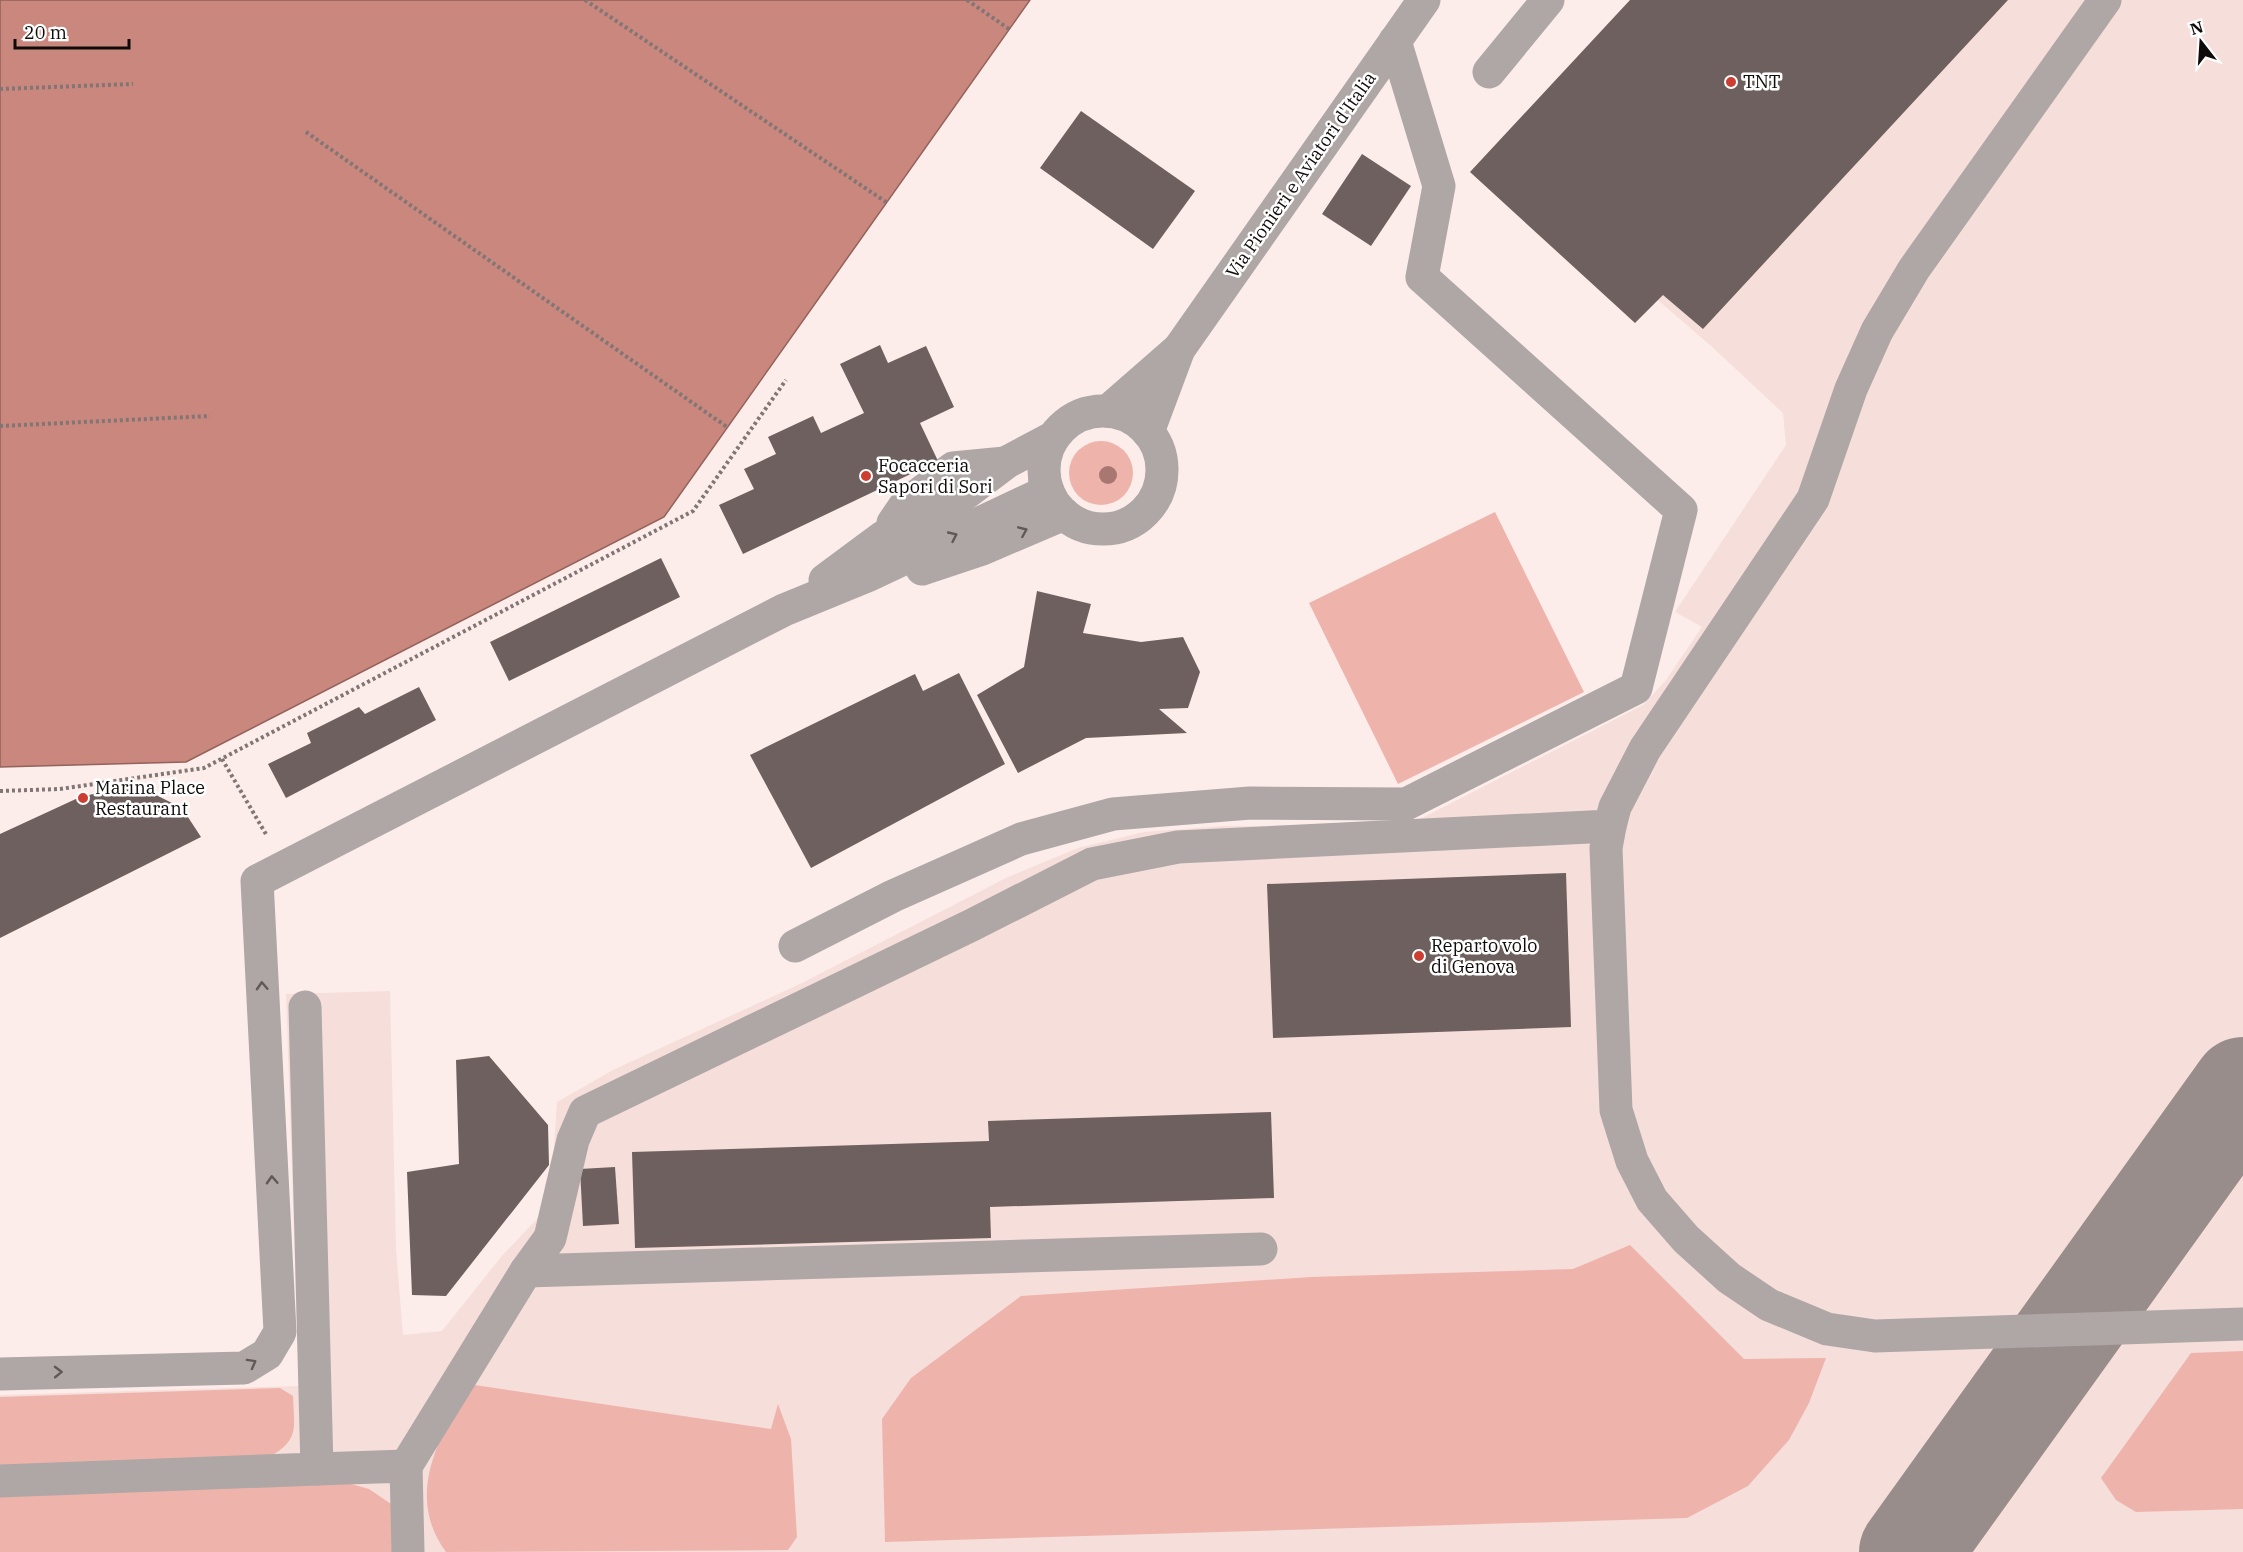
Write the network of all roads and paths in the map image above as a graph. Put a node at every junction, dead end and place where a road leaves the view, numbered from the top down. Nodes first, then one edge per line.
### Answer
1 (585, 0) edge
2 (967, 0) edge
3 (1424, 0) edge
4 (1548, 0) edge
5 (2105, 0) edge
6 (1010, 29) dead end
7 (1395, 41) junction
8 (1489, 72) dead end
9 (133, 84) dead end
10 (0, 88) edge
11 (306, 132) dead end
12 (886, 202) dead end
13 (1179, 350) junction
14 (786, 380) dead end
15 (1108, 411) junction
16 (210, 416) dead end
17 (0, 426) edge
18 (727, 427) dead end
19 (1148, 432) junction
20 (1054, 437) junction
21 (1056, 502) junction
22 (784, 610) junction
23 (222, 759) junction
24 (0, 792) edge
25 (1610, 826) junction
26 (286, 867) junction
27 (795, 946) dead end
28 (305, 1007) dead end
29 (1261, 1249) dead end
30 (526, 1271) junction
31 (2243, 1324) edge
32 (0, 1374) edge
33 (406, 1466) junction
34 (317, 1469) junction
35 (0, 1481) edge
36 (408, 1552) edge

1 - 12 path
2 - 6 path
3 - 7 street, Via Pionieri e Aviatori d'Italia
4 - 8 street
5 - 25 street
7 - 13 street, Via Pionieri e Aviatori d'Italia
7 - 27 street
9 - 10 path
11 - 18 path
13 - 15 street, Via Pionieri e Aviatori d'Italia
13 - 19 street, Via Pionieri e Aviatori d'Italia
14 - 23 path
15 - 19 street
15 - 20 street, Via Pionieri e Aviatori d'Italia
16 - 17 path
19 - 21 street
20 - 21 street
20 - 22 street, Via Pionieri e Aviatori d'Italia
22 -> 21 street
22 - 26 street
23 - 24 path
23 - 26 path
25 - 30 street
25 - 31 street
32 -> 26 street
28 - 34 street
29 - 30 street
30 - 33 street
33 - 34 street
33 - 36 street
34 - 35 street

